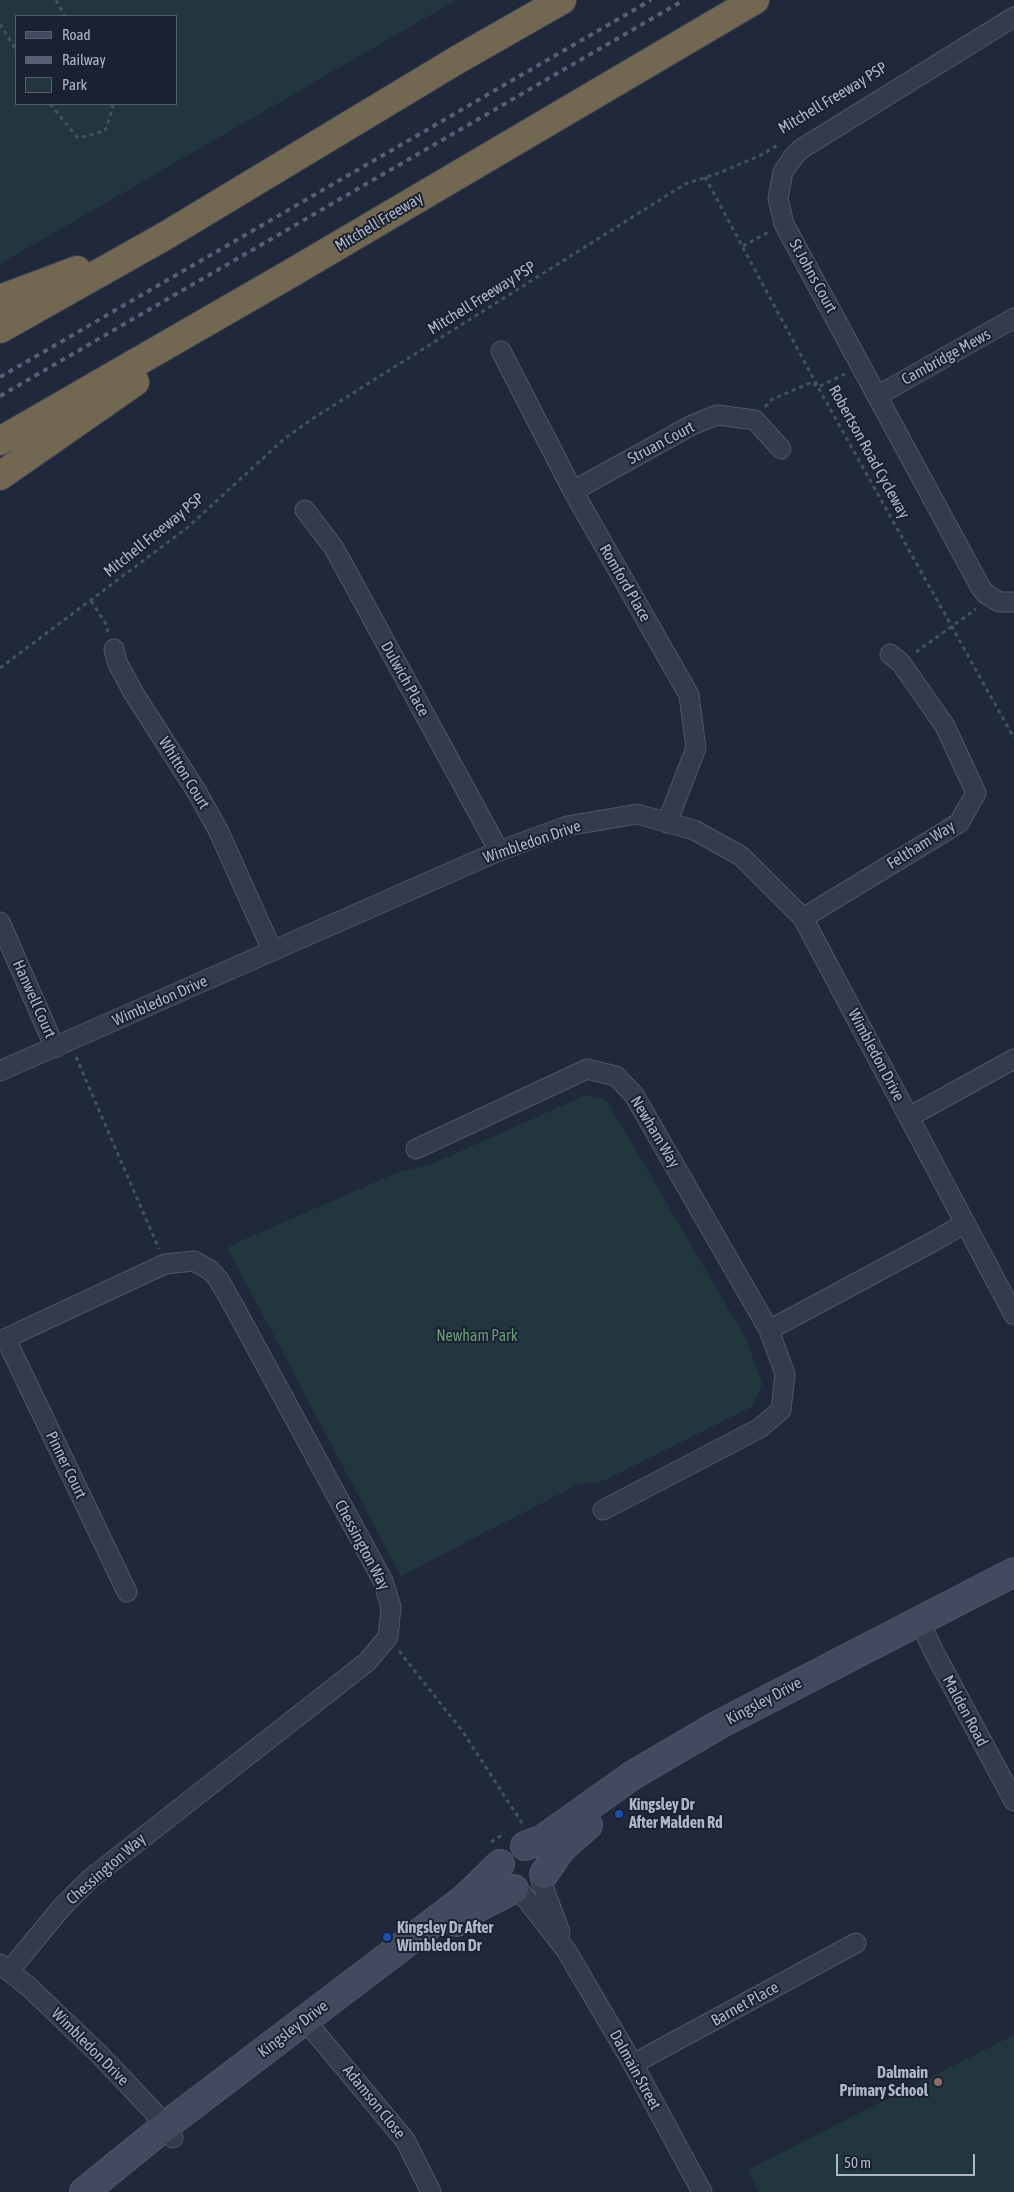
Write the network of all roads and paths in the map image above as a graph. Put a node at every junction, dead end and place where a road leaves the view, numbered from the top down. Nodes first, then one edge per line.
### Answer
1 (56, 0) edge
2 (562, 0) edge
3 (755, 0) edge
4 (64, 15) edge
5 (1014, 17) edge
6 (0, 24) edge
7 (15, 48) edge
8 (51, 105) edge
9 (112, 105) edge
10 (784, 141) dead end
11 (705, 177) junction
12 (784, 224) junction
13 (165, 236) junction
14 (743, 246) junction
15 (288, 275) junction
16 (0, 299) edge
17 (1014, 318) edge
18 (0, 329) edge
19 (501, 351) dead end
20 (862, 366) junction
21 (818, 387) junction
22 (877, 396) junction
23 (755, 420) junction
24 (0, 441) edge
25 (781, 449) dead end
26 (0, 476) edge
27 (573, 491) junction
28 (305, 510) dead end
29 (992, 598) junction
30 (91, 601) junction
31 (1014, 602) edge
32 (951, 625) junction
33 (114, 649) joint
34 (896, 658) joint
35 (0, 668) edge
36 (1014, 738) edge
37 (667, 822) junction
38 (499, 852) junction
39 (803, 918) junction
40 (0, 922) edge
41 (272, 950) junction
42 (62, 1045) junction
43 (1014, 1059) edge
44 (0, 1071) edge
45 (909, 1117) junction
46 (416, 1149) dead end
47 (965, 1222) junction
48 (165, 1264) junction
49 (1013, 1312) edge
50 (769, 1330) junction
51 (3, 1340) edge
52 (603, 1510) dead end
53 (1014, 1572) edge
54 (1014, 1591) edge
55 (127, 1592) dead end
56 (922, 1627) junction
57 (388, 1637) junction
58 (1014, 1801) edge
59 (524, 1835) junction
60 (500, 1864) junction
61 (530, 1884) junction
62 (856, 1943) dead end
63 (5, 1967) edge
64 (310, 2025) junction
65 (633, 2064) junction
66 (169, 2132) junction
67 (84, 2192) edge
68 (107, 2192) edge
69 (431, 2192) edge
70 (702, 2192) edge

1 - 4 path
2 - 13 highway
3 - 15 highway, Mitchell Freeway
5 - 12 street, St Johns Court
6 - 7 path
8 - 9 path
10 - 11 path, Mitchell Freeway PSP
11 - 14 path, Robertson Road Cycleway
11 - 30 path, Mitchell Freeway PSP
12 - 14 path
12 - 20 street, St Johns Court
13 - 16 highway
13 - 18 highway
14 - 21 path, Robertson Road Cycleway
15 - 24 highway, Mitchell Freeway
15 - 26 highway
17 - 22 street, Cambridge Mews
19 - 27 street, Romford Place
20 - 21 path
20 - 22 street, St Johns Court
21 - 23 path
21 - 32 path, Robertson Road Cycleway
22 - 29 street, St Johns Court
23 - 25 street
23 - 27 street, Struan Court
27 - 37 street, Romford Place
28 - 38 street, Dulwich Place
29 - 31 street
29 - 32 path
30 - 33 path
30 - 35 path, Mitchell Freeway PSP
32 - 34 path
32 - 36 path, Robertson Road Cycleway
33 - 41 street, Whitton Court
34 - 39 street, Feltham Way
37 - 38 street, Wimbledon Drive
37 - 39 street, Wimbledon Drive
38 - 41 street, Wimbledon Drive
39 - 45 street, Wimbledon Drive
40 - 42 street, Hanwell Court
41 - 42 street, Wimbledon Drive
42 - 44 street, Wimbledon Drive
42 - 48 path
43 - 45 street
45 - 47 street, Wimbledon Drive
46 - 50 street, Newham Way
47 - 49 street, Wimbledon Drive
47 - 50 street
48 - 51 street, Chessington Way
48 - 57 street, Chessington Way
50 - 52 street, Newham Way
51 - 55 street, Pinner Court
53 - 56 main road, Kingsley Drive
54 - 56 main road, Kingsley Drive
56 - 58 street, Malden Road
56 - 59 main road, Kingsley Drive
56 - 61 main road, Kingsley Drive
57 - 59 path
57 - 63 street, Chessington Way
59 - 60 main road, Kingsley Drive
59 - 61 main road
60 - 61 main road
60 - 64 main road, Kingsley Drive
61 - 64 main road, Kingsley Drive
61 - 65 street, Dalmain Street
62 - 65 street, Barnet Place
63 - 66 street, Wimbledon Drive
64 - 66 main road, Kingsley Drive
64 - 69 street, Adamson Close
65 - 70 street, Dalmain Street
66 - 67 main road, Kingsley Drive
66 - 68 main road, Kingsley Drive

